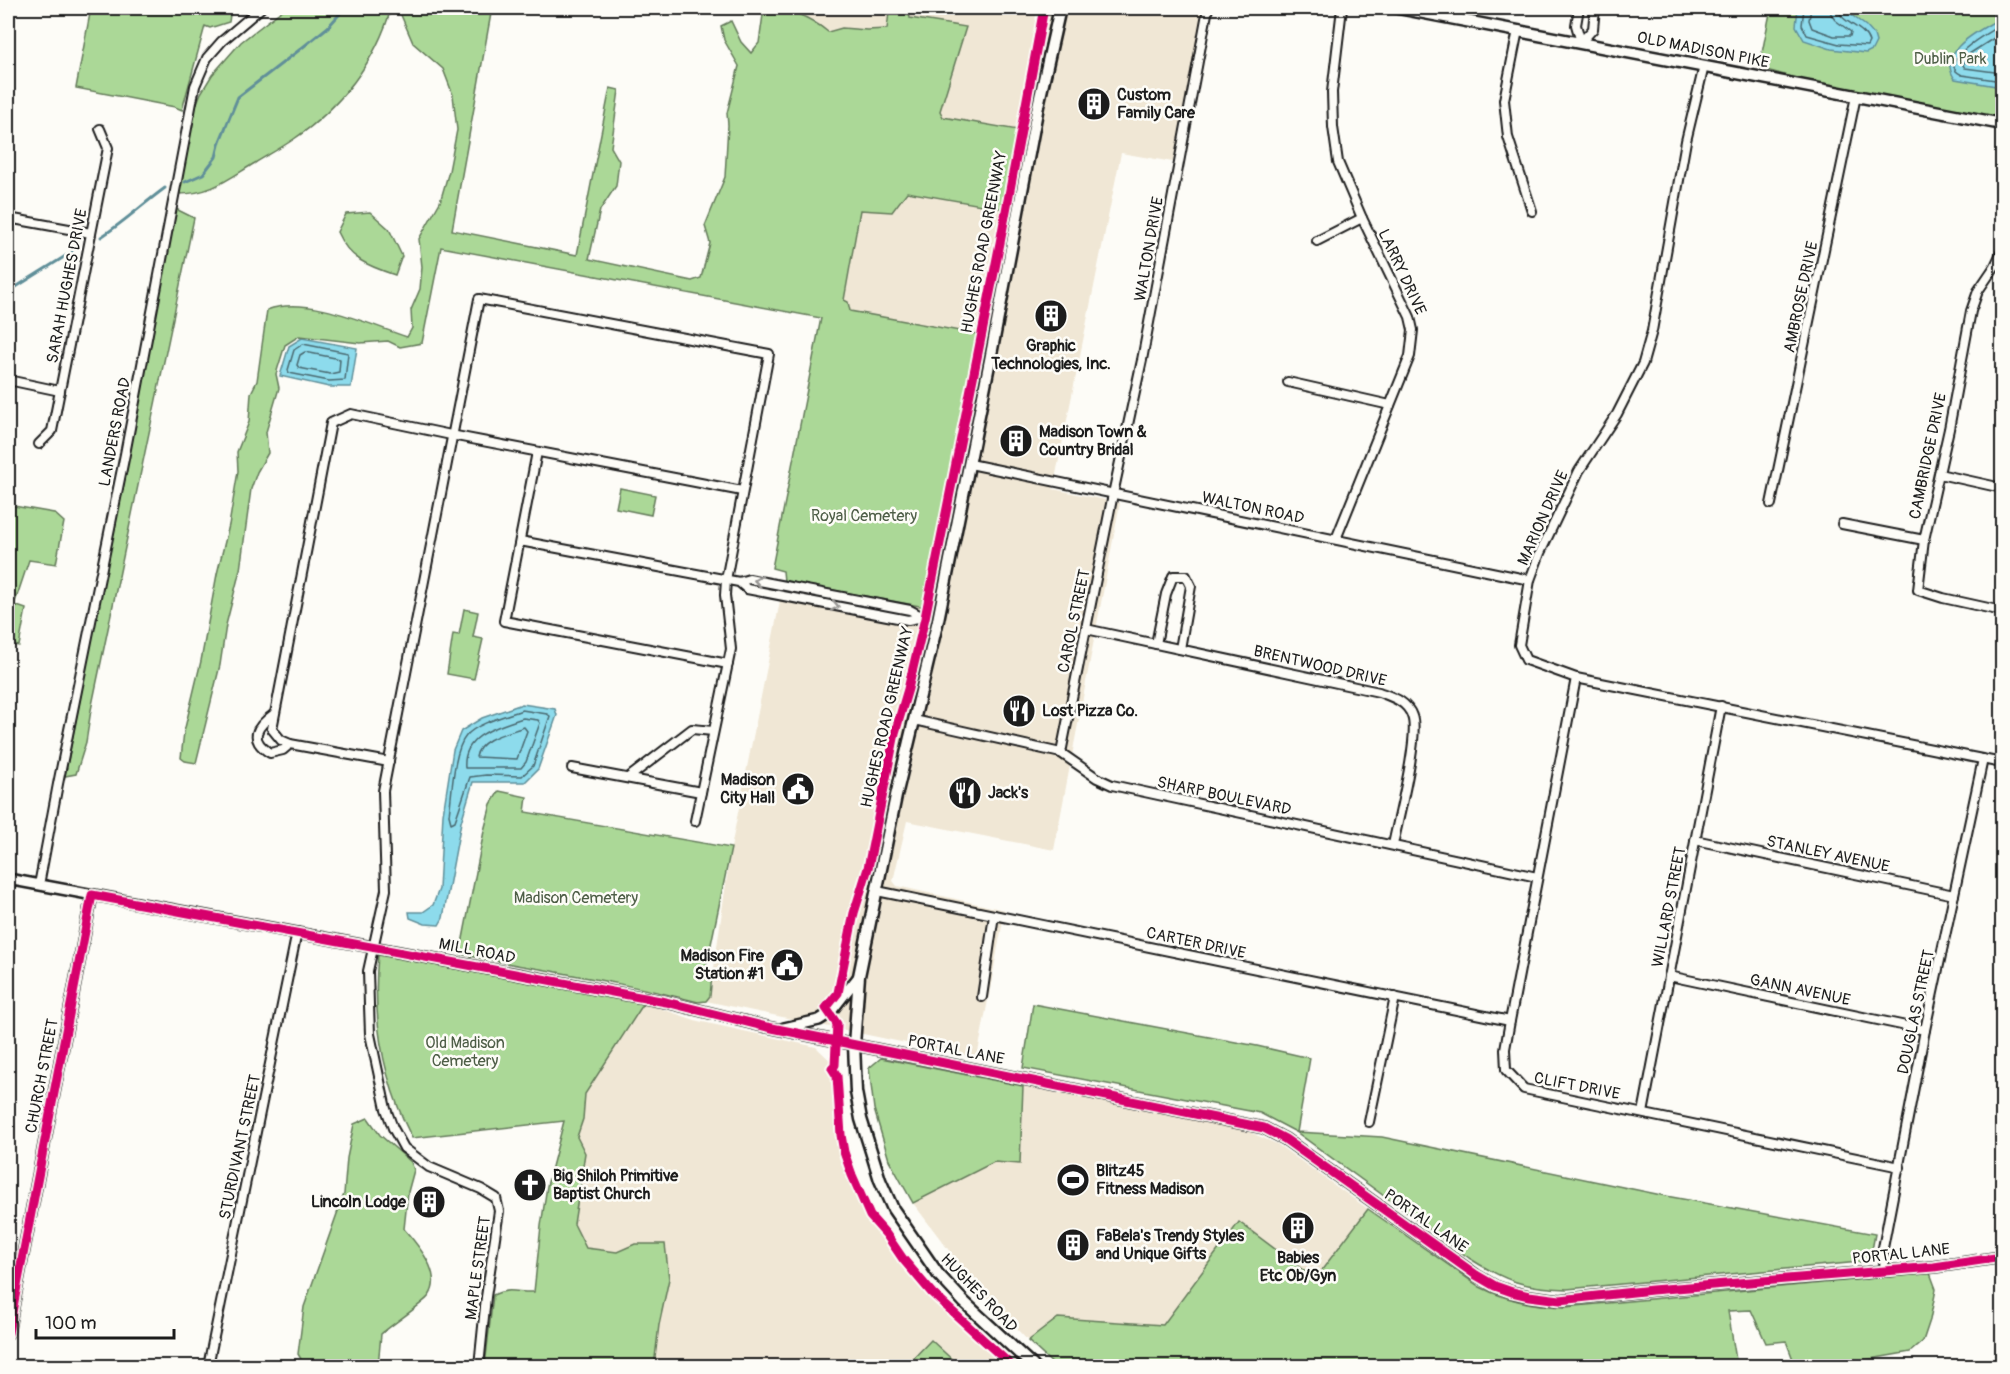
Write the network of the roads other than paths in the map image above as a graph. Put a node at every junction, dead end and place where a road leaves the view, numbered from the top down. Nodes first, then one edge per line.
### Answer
1 (261, 8) edge
2 (1060, 8) edge
3 (1208, 8) edge
4 (1342, 8) edge
5 (1398, 8) edge
6 (1579, 8) edge
7 (1595, 8) edge
8 (1518, 30) junction
9 (1581, 42) junction
10 (1704, 66) junction
11 (1856, 96) junction
12 (2002, 124) edge
13 (100, 129) dead end
14 (1532, 211) dead end
15 (8, 218) edge
16 (1362, 218) junction
17 (91, 233) junction
18 (1317, 241) dead end
19 (2002, 251) edge
20 (8, 381) edge
21 (1288, 382) dead end
22 (60, 391) junction
23 (1390, 405) junction
24 (451, 435) junction
25 (39, 444) dead end
26 (537, 452) junction
27 (970, 464) junction
28 (1939, 474) junction
29 (2002, 488) edge
30 (742, 491) junction
31 (1113, 494) junction
32 (1771, 504) dead end
33 (1842, 524) dead end
34 (1336, 539) junction
35 (1924, 540) junction
36 (520, 541) junction
37 (726, 580) junction
38 (1530, 580) junction
39 (739, 582) junction
40 (811, 591) junction
41 (809, 601) junction
42 (2002, 611) edge
43 (923, 617) junction
44 (938, 620) junction
45 (1086, 629) junction
46 (1156, 644) junction
47 (1180, 649) junction
48 (728, 664) junction
49 (1576, 678) junction
50 (1721, 706) junction
51 (274, 714) junction
52 (914, 720) junction
53 (714, 731) junction
54 (290, 744) junction
55 (1061, 753) junction
56 (1983, 759) junction
57 (389, 762) junction
58 (2002, 763) edge
59 (572, 768) dead end
60 (628, 778) junction
61 (701, 792) junction
62 (695, 821) dead end
63 (1695, 840) junction
64 (1393, 845) junction
65 (1537, 877) junction
66 (8, 879) edge
67 (39, 885) junction
68 (877, 891) junction
69 (1954, 895) junction
70 (93, 896) junction
71 (994, 915) junction
72 (297, 932) junction
73 (373, 947) junction
74 (859, 976) junction
75 (1669, 976) junction
76 (982, 997) dead end
77 (1395, 997) junction
78 (1510, 1021) junction
79 (778, 1029) junction
80 (1925, 1030) junction
81 (854, 1045) junction
82 (1643, 1113) junction
83 (1369, 1122) dead end
84 (1900, 1167) junction
85 (2002, 1257) edge
86 (8, 1262) edge
87 (21, 1265) junction
88 (1886, 1272) junction
89 (8, 1333) edge
90 (208, 1366) edge
91 (478, 1366) edge
92 (1033, 1366) edge

1 - 67 street, LANDERS ROAD
2 - 27 main road, HUGHES ROAD
3 - 31 street, WALTON DRIVE
4 - 16 street, LARRY DRIVE
5 - 8 main road, OLD MADISON PIKE
6 - 9 street
7 - 9 street
8 - 9 main road, OLD MADISON PIKE
8 - 14 street
9 - 10 main road, OLD MADISON PIKE
10 - 11 main road, OLD MADISON PIKE
10 - 38 street, MARION DRIVE
11 - 12 main road, OLD MADISON PIKE
11 - 32 street, AMBROSE DRIVE
13 - 17 street, SARAH HUGHES DRIVE
15 - 17 street
16 - 18 street
16 - 23 street, LARRY DRIVE
17 - 22 street, SARAH HUGHES DRIVE
19 - 28 street, CAMBRIDGE DRIVE
20 - 22 street
21 - 23 street
22 - 25 street, SARAH HUGHES DRIVE
23 - 34 street, LARRY DRIVE
24 - 26 street
24 - 30 street
24 - 51 street
24 - 57 street
26 - 30 street
26 - 36 street
27 - 31 street, WALTON ROAD
27 - 44 main road, HUGHES ROAD
28 - 29 street
28 - 35 street, CAMBRIDGE DRIVE
30 - 37 street
31 - 34 street, WALTON ROAD
31 - 45 street, CAROL STREET
33 - 35 street
34 - 38 street, WALTON ROAD
35 - 42 street, CAMBRIDGE DRIVE
36 - 37 street
36 - 48 street
37 - 39 street
37 - 48 street
38 - 49 street, MARION DRIVE
40 -> 39 street
39 - 41 street
40 - 41 street
40 - 43 street
41 -> 43 street
43 - 44 street
44 - 52 main road, HUGHES ROAD
45 - 46 street, BRENTWOOD DRIVE
45 - 55 street, CAROL STREET
46 - 47 street, BRENTWOOD DRIVE
46 - 47 street
47 - 64 street, BRENTWOOD DRIVE
48 - 53 street
49 - 50 street, MARION DRIVE
49 - 65 street, CLIFT DRIVE
50 - 56 street, MARION DRIVE
50 - 63 street, WILLARD STREET
51 - 54 street
51 - 54 street
52 - 55 street, SHARP BOULEVARD
52 - 68 main road, HUGHES ROAD
53 - 60 street
53 - 61 street
54 - 57 street
55 - 64 street, SHARP BOULEVARD
56 - 58 street, MARION DRIVE
56 - 69 street, DOUGLAS STREET
57 - 73 street
59 - 60 street
60 - 61 street
61 - 62 street
63 - 69 street, STANLEY AVENUE
63 - 75 street, WILLARD STREET
64 - 65 street, SHARP BOULEVARD
65 - 78 street, CLIFT DRIVE
66 - 67 street, MILL ROAD
67 - 70 street, MILL ROAD
68 - 71 street, CARTER DRIVE
68 - 74 main road, HUGHES ROAD
69 - 80 street, DOUGLAS STREET
70 - 72 street, MILL ROAD
70 - 87 street, CHURCH STREET
71 - 76 street
71 - 77 street, CARTER DRIVE
72 - 73 street, MILL ROAD
72 - 90 street, STURDIVANT STREET
73 - 79 street, MILL ROAD
73 - 91 street, MAPLE STREET
74 - 79 street
74 - 81 main road, HUGHES ROAD
75 - 80 street, GANN AVENUE
75 - 82 street, WILLARD STREET
77 - 78 street, CARTER DRIVE
77 - 83 street
78 - 82 street, CLIFT DRIVE
79 - 81 street, MILL ROAD
80 - 84 street, DOUGLAS STREET
81 - 88 street, PORTAL LANE
81 - 92 main road, HUGHES ROAD
82 - 84 street, CLIFT DRIVE
84 - 88 street, DOUGLAS STREET
85 - 88 street, PORTAL LANE
86 - 87 street
87 - 89 street, CHURCH STREET

